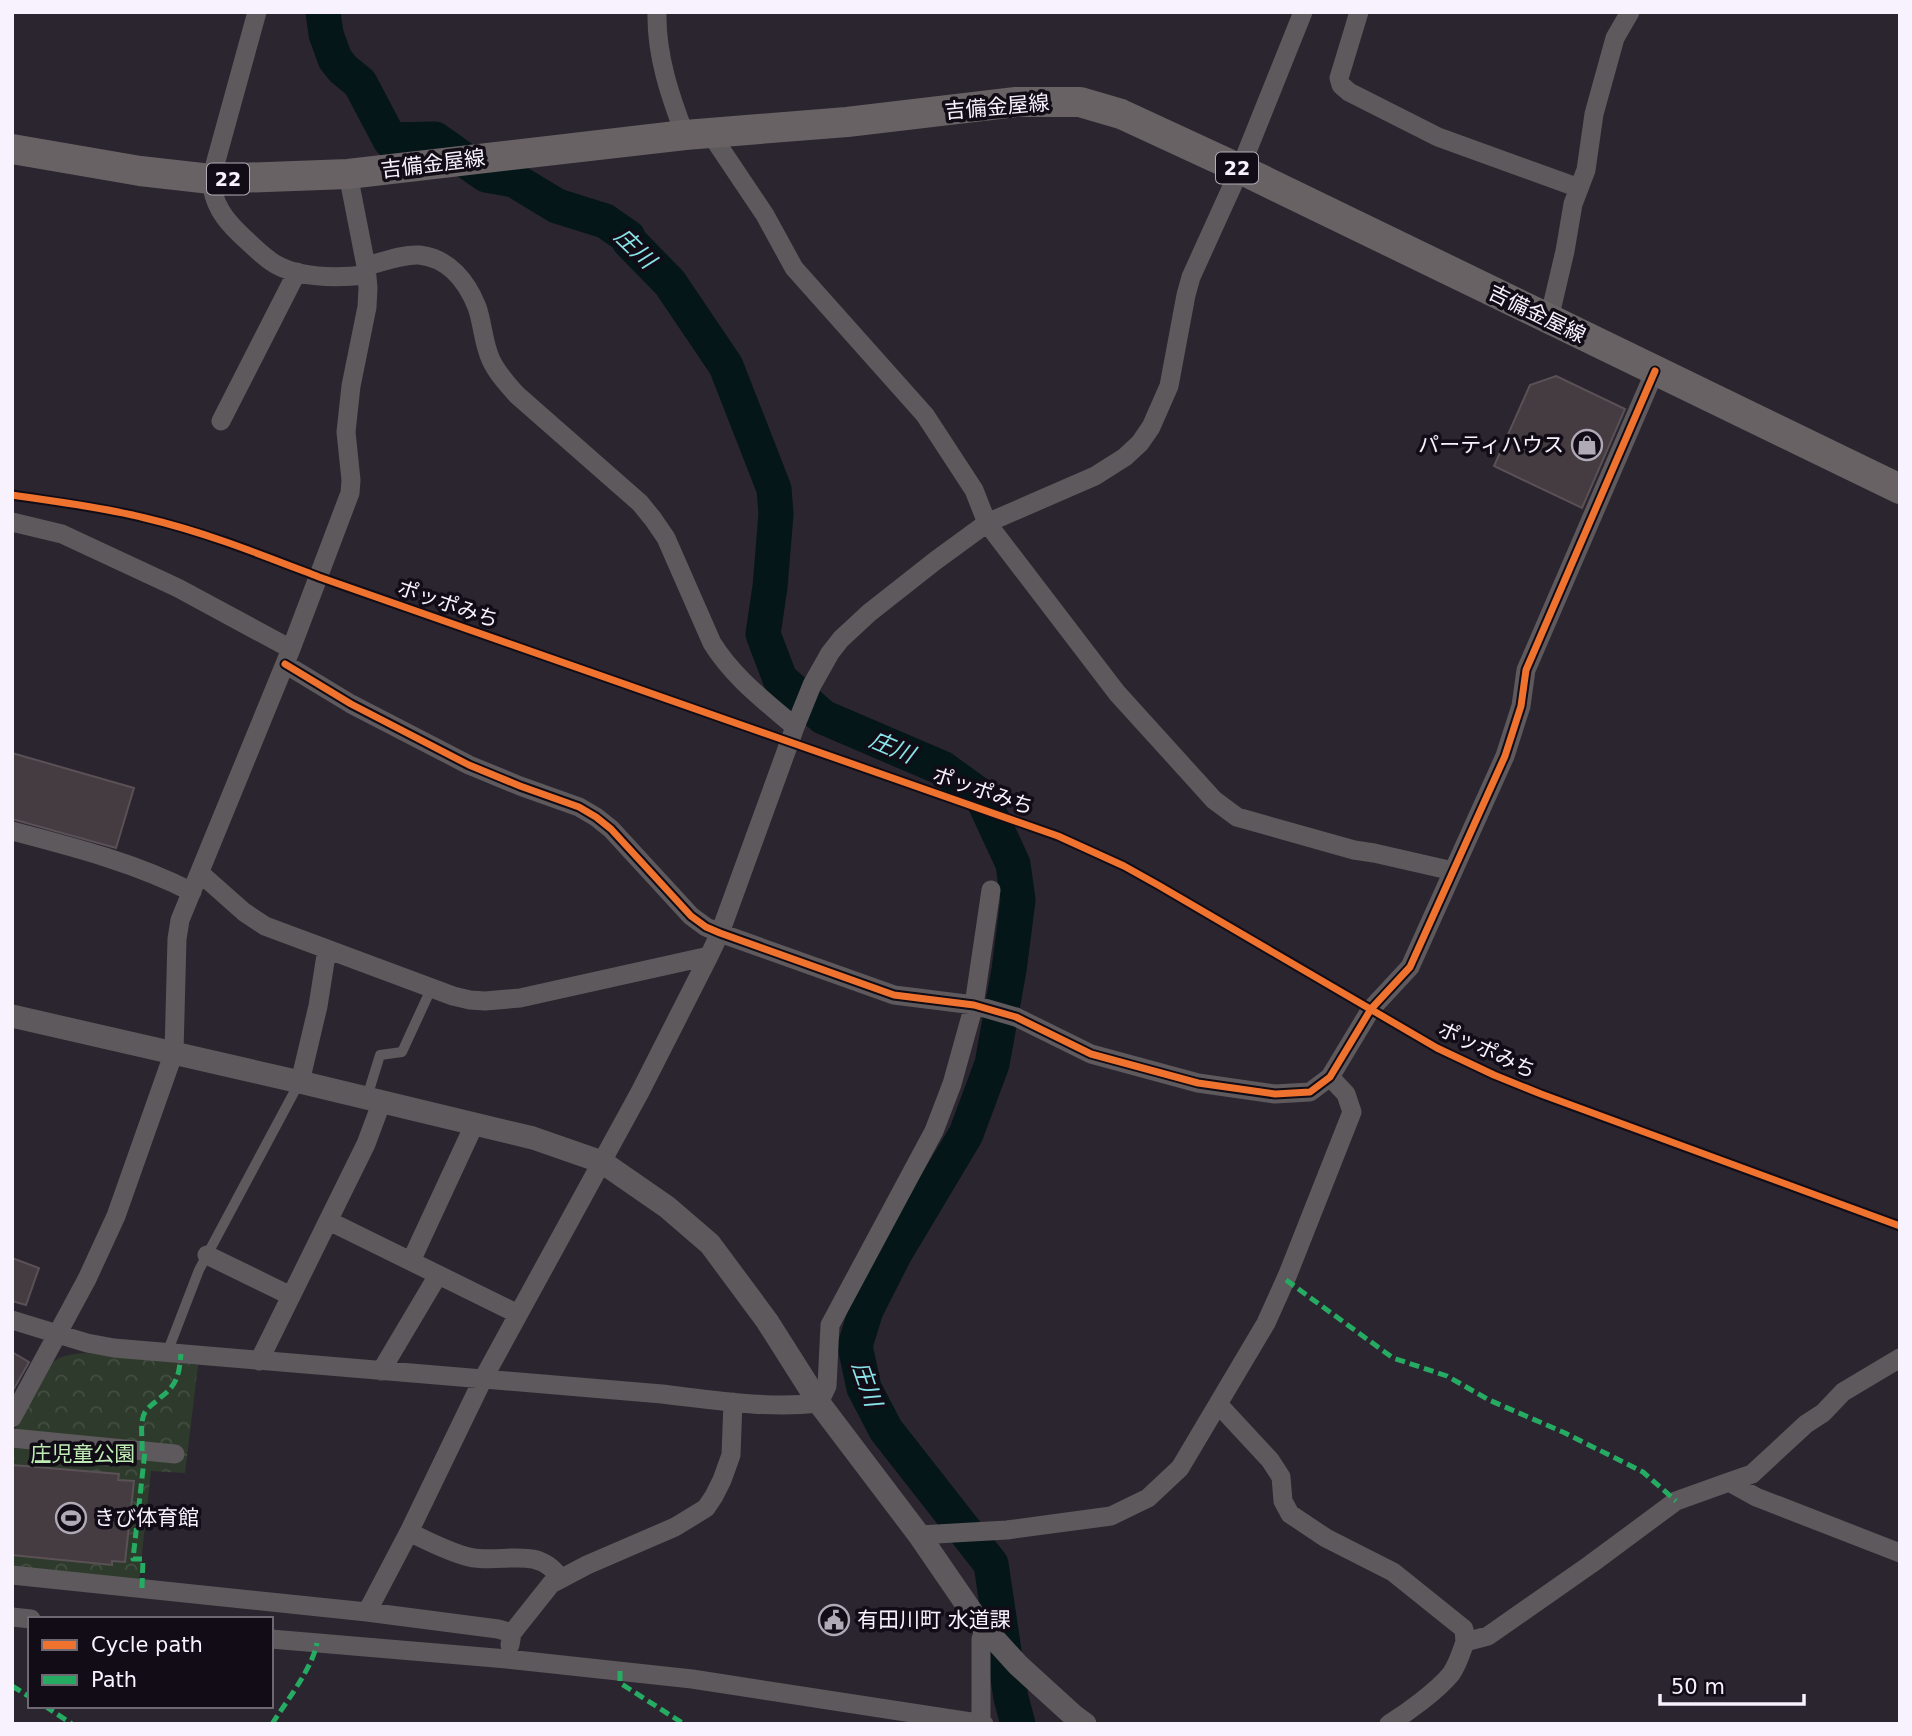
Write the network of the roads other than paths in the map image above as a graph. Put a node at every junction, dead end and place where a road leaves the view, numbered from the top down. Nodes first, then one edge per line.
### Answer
1 (257, 12) edge
2 (657, 12) edge
3 (1303, 12) edge
4 (1359, 12) edge
5 (1630, 12) edge
6 (697, 134) junction
7 (12, 149) edge
8 (1240, 170) junction
9 (348, 174) junction
10 (211, 179) junction
11 (1578, 188) junction
12 (366, 271) junction
13 (297, 272) junction
14 (1549, 319) junction
15 (1655, 371) junction
16 (220, 421) dead end
17 (1900, 489) edge
18 (12, 522) edge
19 (987, 523) junction
20 (288, 656) junction
21 (795, 727) junction
22 (12, 831) edge
23 (1453, 871) junction
24 (200, 873) junction
25 (991, 890) dead end
26 (192, 892) junction
27 (720, 933) junction
28 (327, 949) junction
29 (709, 956) junction
30 (431, 989) junction
31 (974, 1006) junction
32 (12, 1016) edge
33 (174, 1052) junction
34 (1330, 1077) junction
35 (300, 1082) junction
36 (375, 1099) junction
37 (475, 1124) junction
38 (602, 1162) junction
39 (329, 1221) junction
40 (206, 1255) junction
41 (411, 1261) junction
42 (438, 1275) junction
43 (291, 1296) junction
44 (518, 1314) junction
45 (12, 1320) edge
46 (58, 1334) junction
47 (167, 1353) junction
48 (1900, 1358) edge
49 (259, 1361) junction
50 (381, 1371) junction
51 (482, 1379) junction
52 (733, 1402) junction
53 (819, 1403) junction
54 (1218, 1404) junction
55 (12, 1418) edge
56 (12, 1438) edge
57 (175, 1454) dead end
58 (1729, 1482) junction
59 (409, 1532) junction
60 (919, 1535) junction
61 (1900, 1553) edge
62 (15, 1577) edge
63 (560, 1578) junction
64 (368, 1612) junction
65 (986, 1629) junction
66 (512, 1633) junction
67 (273, 1639) edge
68 (1465, 1642) junction
69 (508, 1659) junction
70 (983, 1724) edge
71 (1085, 1724) edge
72 (1389, 1724) edge

1 - 10 street
2 - 6 street
3 - 8 street
4 - 11 street
5 - 11 street
6 - 8 main road, 吉備金屋線 / 22
6 - 9 main road, 吉備金屋線 / 22
6 - 19 street
7 - 10 main road, 吉備金屋線 / 22
8 - 14 main road, 吉備金屋線 / 22
8 - 19 street
9 - 10 main road, 吉備金屋線 / 22
9 - 12 street
10 - 13 street
11 - 14 street
12 - 13 street
12 - 20 street
12 - 21 street
13 - 16 street
14 - 15 main road, 吉備金屋線 / 22
15 - 17 main road, 吉備金屋線 / 22
15 - 23 street
18 - 20 street
19 - 21 street
19 - 23 street
20 - 24 street
20 - 27 street
21 - 27 street
22 - 26 street
23 - 34 street
24 - 26 street
24 - 28 street
25 - 31 street
26 - 33 street
27 - 29 street
27 - 31 street
28 - 30 street
28 - 35 street
29 - 30 street
29 - 38 street
30 - 36 lane
31 - 34 street
31 - 53 street
32 - 33 street
33 - 35 street
33 - 46 street
34 - 54 street
35 - 36 street
35 - 40 lane
36 - 37 street
36 - 39 street
37 - 38 street
37 - 41 street
38 - 44 street
38 - 53 street
39 - 41 street
39 - 43 street
40 - 43 street
40 - 47 lane
41 - 42 street
42 - 44 street
42 - 50 street
43 - 49 street
44 - 51 street
45 - 46 street
46 - 47 street
46 - 55 street
47 - 49 street
48 - 58 street
49 - 50 street
50 - 51 street
51 - 52 street
51 - 59 street
52 - 53 street
52 - 63 street
53 - 60 street
54 - 60 street
54 - 68 street
56 - 57 street
58 - 61 street
58 - 68 street
59 - 63 street
59 - 64 street
60 - 65 street
62 - 64 street
63 - 66 street
64 - 66 street
65 - 70 street
65 - 71 street
66 - 69 street
67 - 69 street
68 - 72 street
69 - 70 street

